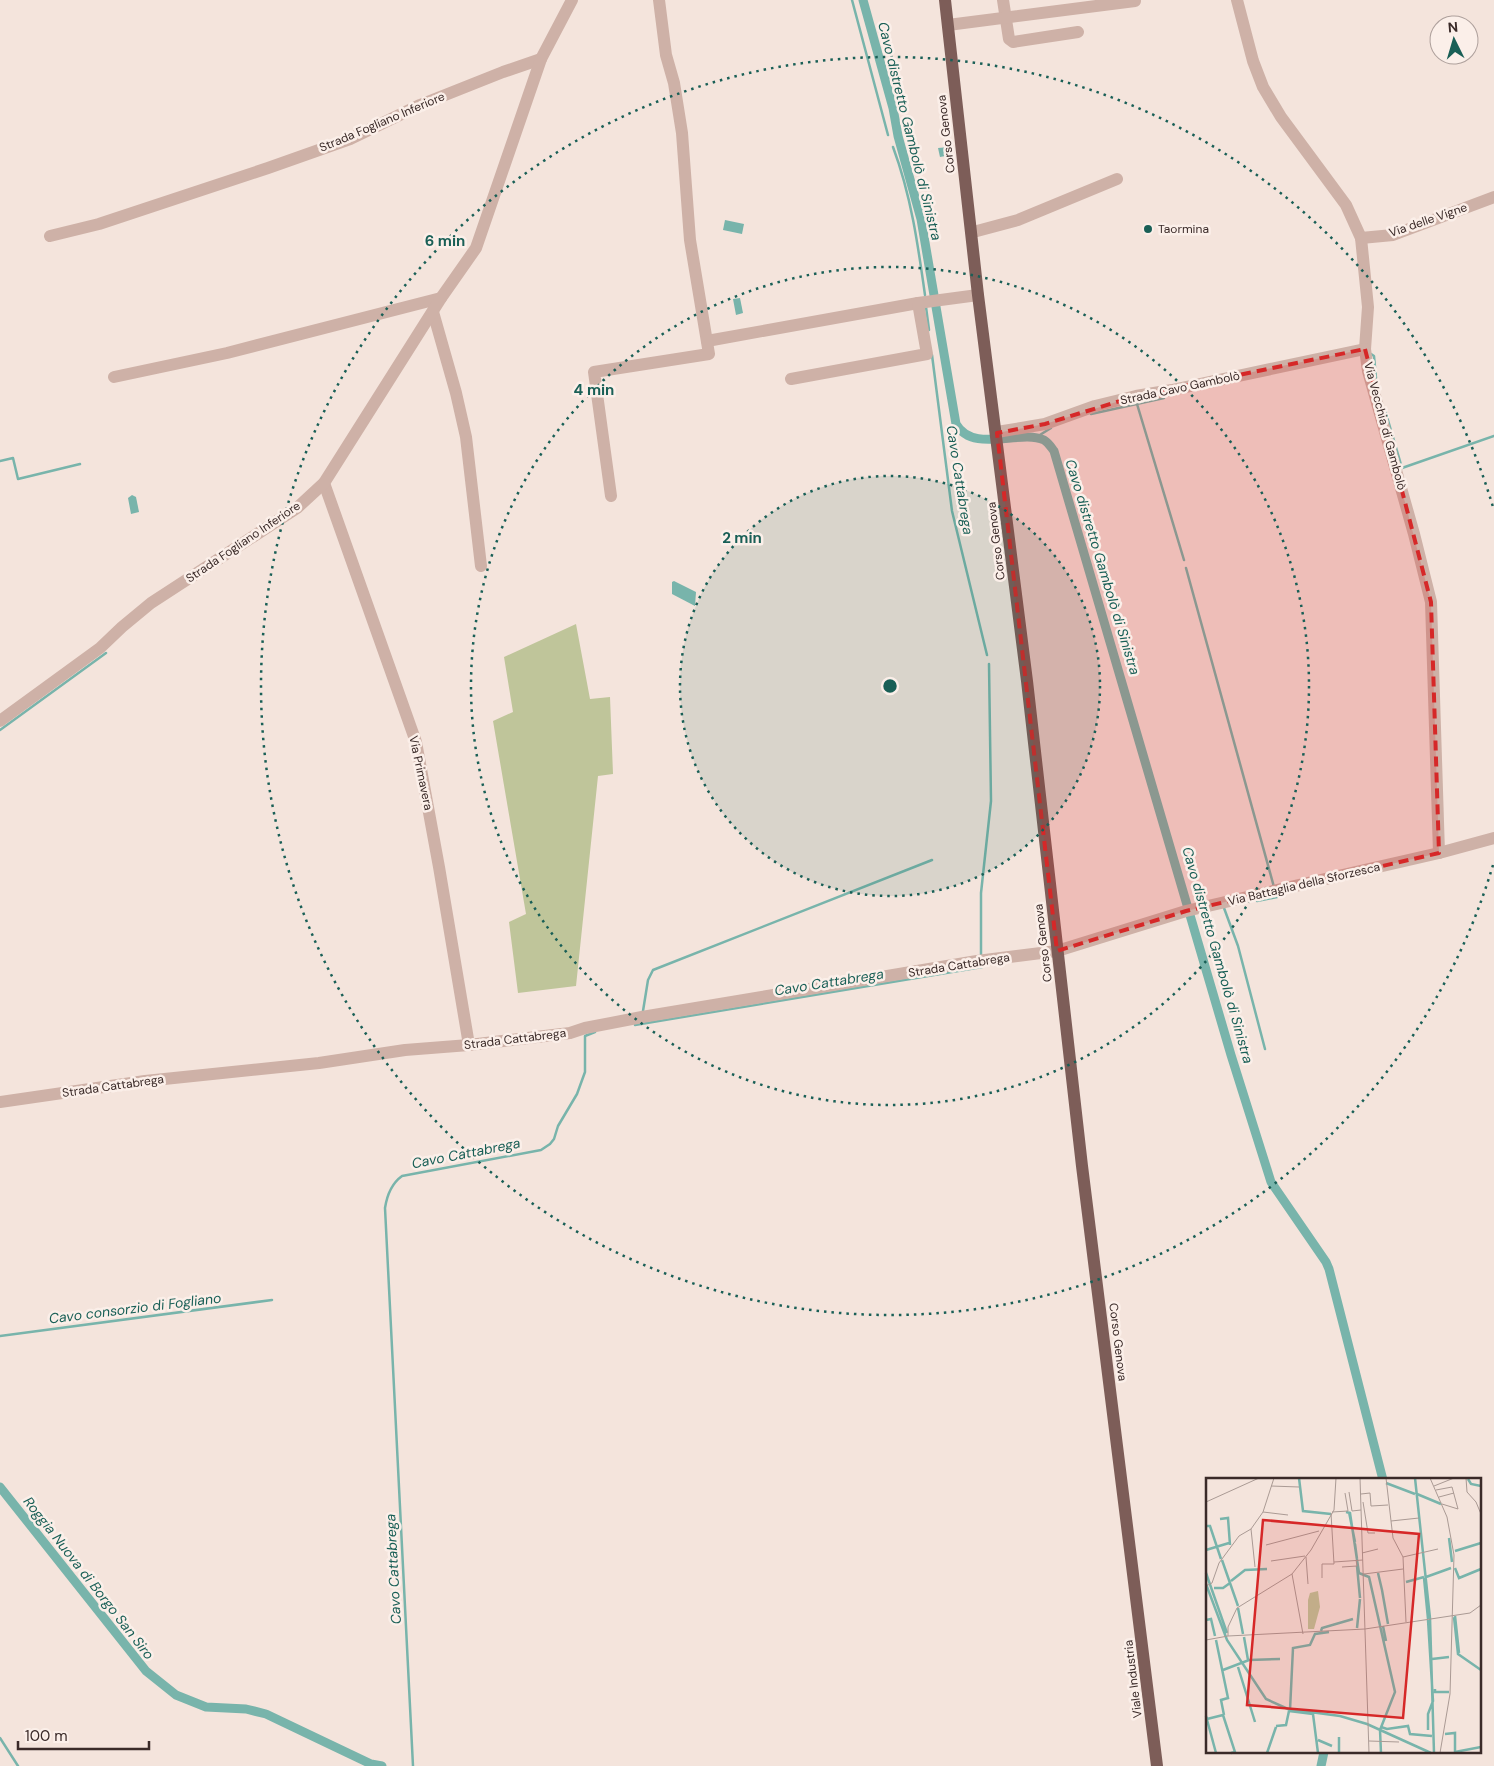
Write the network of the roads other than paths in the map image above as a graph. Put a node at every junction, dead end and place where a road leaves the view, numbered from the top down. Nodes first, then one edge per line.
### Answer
1 (572, 0) edge
2 (659, 0) edge
3 (945, 0) edge
4 (1003, 0) edge
5 (1237, 0) edge
6 (1135, 1) edge
7 (1006, 17) junction
8 (948, 25) junction
9 (1078, 32) dead end
10 (541, 59) junction
11 (1117, 179) dead end
12 (1494, 197) edge
13 (971, 231) junction
14 (50, 236) dead end
15 (1361, 238) junction
16 (978, 295) junction
17 (442, 298) junction
18 (929, 301) junction
19 (433, 312) junction
20 (708, 347) junction
21 (1365, 349) junction
22 (114, 377) dead end
23 (791, 379) dead end
24 (997, 437) junction
25 (324, 483) junction
26 (611, 496) dead end
27 (481, 566) dead end
28 (0, 721) edge
29 (1494, 838) edge
30 (1439, 853) junction
31 (1057, 951) junction
32 (470, 1045) junction
33 (0, 1102) edge
34 (1136, 1589) joint
35 (1157, 1766) edge

1 - 10 street, Strada Fogliano Inferiore
2 - 20 street
3 - 8 main road, Corso Genova
4 - 7 street
5 - 15 street, Via Vecchia di Gambolò
6 - 7 street
7 - 8 street
7 - 9 street
8 - 13 main road, Corso Genova
10 - 14 street, Strada Fogliano Inferiore
10 - 17 street, Strada Fogliano Inferiore
11 - 13 street
12 - 15 street, Via delle Vigne
13 - 16 main road, Corso Genova
15 - 21 street, Via Vecchia di Gambolò
16 - 18 street
16 - 24 main road, Corso Genova
17 - 19 street, Strada Fogliano Inferiore
17 - 22 street
18 - 20 street
18 - 23 street
19 - 25 street, Strada Fogliano Inferiore
19 - 27 street
20 - 26 street
21 - 24 street, Strada Cavo Gambolò
21 - 30 street, Via Vecchia di Gambolò
24 - 31 main road, Corso Genova
25 - 28 street, Strada Fogliano Inferiore
25 - 32 street, Via Primavera
29 - 30 street, Via Battaglia della Sforzesca
30 - 31 street, Via Battaglia della Sforzesca
31 - 32 street, Strada Cattabrega
31 - 34 main road, Corso Genova
32 - 33 street, Strada Cattabrega
34 - 35 main road, Viale Industria

